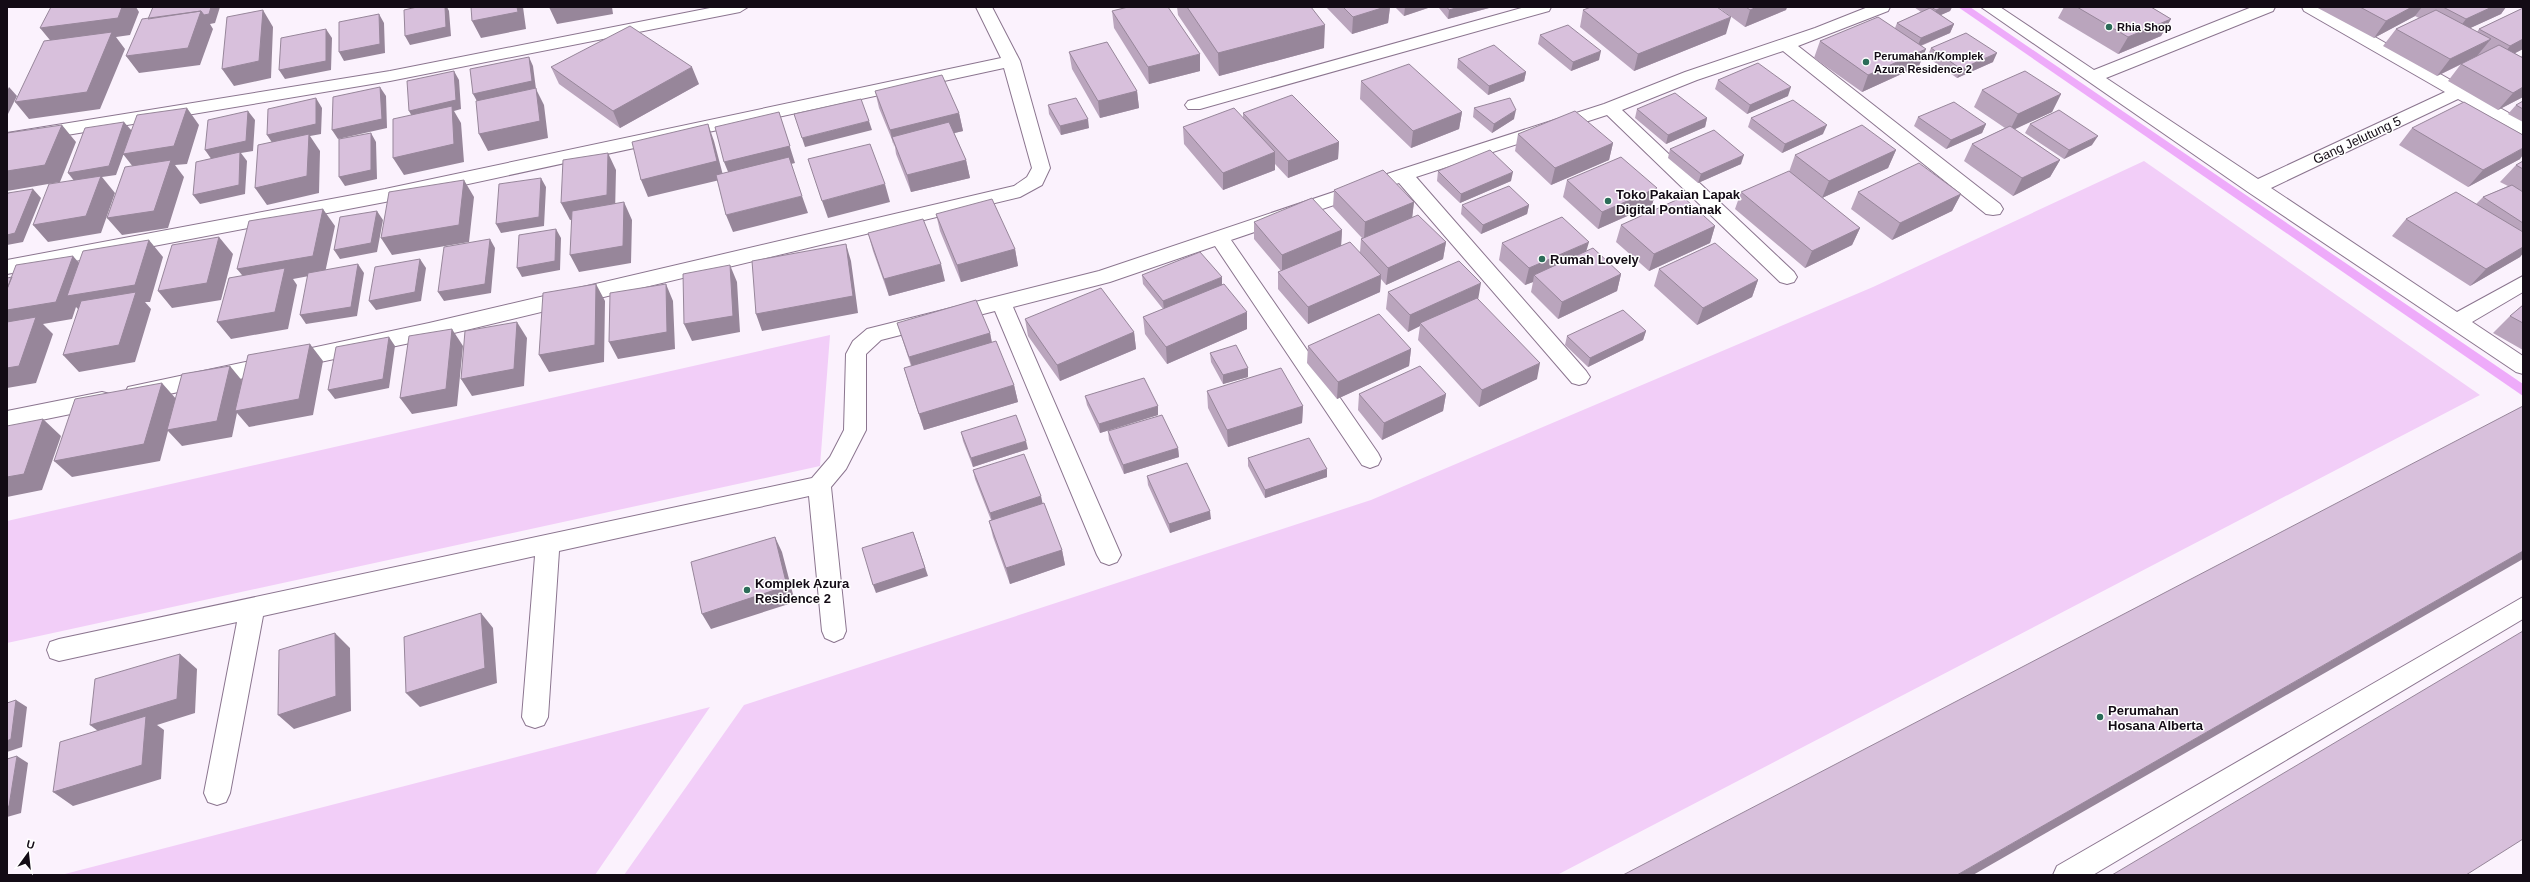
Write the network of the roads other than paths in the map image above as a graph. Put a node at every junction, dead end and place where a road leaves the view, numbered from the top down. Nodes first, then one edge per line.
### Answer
1 (740, 7) edge
2 (984, 7) edge
3 (1543, 7) edge
4 (1882, 7) edge
5 (1988, 7) edge
6 (2267, 7) edge
7 (2310, 7) edge
8 (1786, 44) junction
9 (1010, 61) junction
10 (2092, 77) junction
11 (2459, 92) junction
12 (1194, 105) dead end
13 (1610, 108) junction
14 (2523, 129) edge
15 (7, 139) edge
16 (1403, 175) junction
17 (2255, 188) junction
18 (1993, 209) dead end
19 (1219, 237) junction
20 (7, 267) edge
21 (1788, 277) dead end
22 (2523, 283) edge
23 (1001, 301) junction
24 (2456, 322) junction
25 (2523, 366) edge
26 (1579, 377) dead end
27 (7, 418) edge
28 (1370, 459) dead end
29 (819, 485) junction
30 (548, 544) junction
31 (1109, 555) dead end
32 (2523, 607) edge
33 (252, 608) junction
34 (834, 632) dead end
35 (59, 650) dead end
36 (535, 717) dead end
37 (217, 792) dead end
38 (2067, 875) edge

1 - 15 street
2 - 9 street
3 - 12 street
4 - 8 street
5 - 10 street
6 - 10 street
7 - 11 street
8 - 13 street
8 - 18 street
9 - 20 street
9 - 27 street
10 - 17 street
11 - 14 street
11 - 17 street, Gang Jelutung 5
13 - 16 street
13 - 21 street
16 - 19 street
16 - 26 street
17 - 24 street
19 - 23 street
19 - 28 street
22 - 24 street
23 - 29 street
23 - 31 street
24 - 25 street
29 - 30 street
29 - 34 street
30 - 33 street
30 - 36 street
32 - 38 street
33 - 35 street
33 - 37 street

